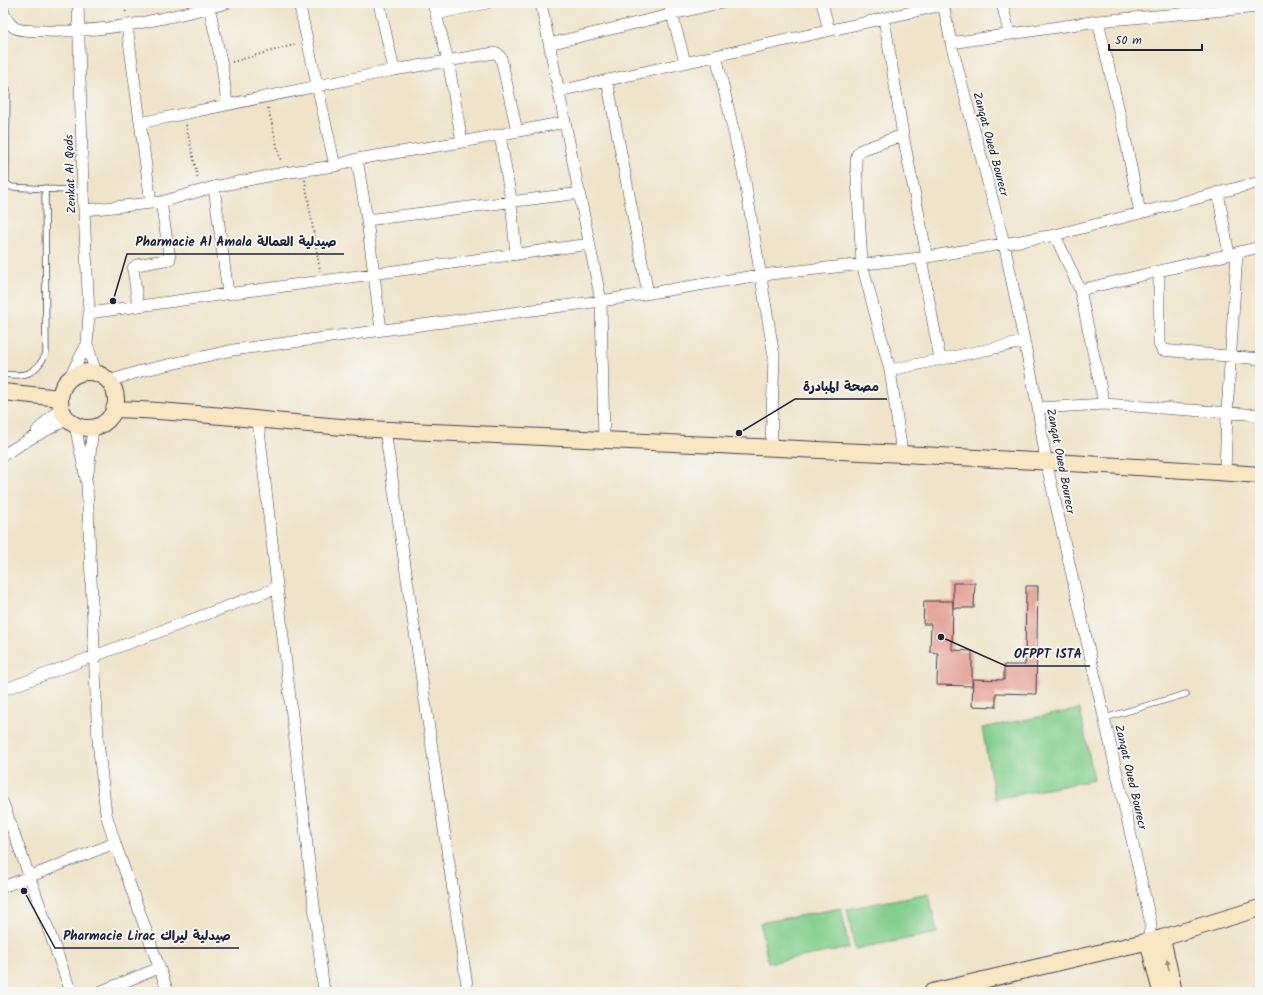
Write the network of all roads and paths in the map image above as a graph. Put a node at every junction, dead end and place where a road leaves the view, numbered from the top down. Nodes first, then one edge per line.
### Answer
1 (78, 3) edge
2 (227, 3) edge
3 (299, 3) edge
4 (379, 3) edge
5 (434, 3) edge
6 (487, 3) edge
7 (541, 3) edge
8 (719, 3) edge
9 (822, 3) edge
10 (1002, 3) edge
11 (943, 4) edge
12 (209, 7) junction
13 (1260, 7) edge
14 (670, 8) edge
15 (3, 10) edge
16 (436, 14) junction
17 (884, 18) junction
18 (1098, 21) junction
19 (126, 26) junction
20 (829, 30) junction
21 (78, 32) junction
22 (1009, 33) junction
23 (308, 41) junction
24 (950, 43) junction
25 (549, 44) junction
26 (716, 55) junction
27 (448, 60) junction
28 (685, 62) junction
29 (222, 65) junction
30 (394, 70) junction
31 (607, 80) junction
32 (316, 86) junction
33 (6, 89) dead end
34 (559, 91) junction
35 (266, 97) junction
36 (227, 104) junction
37 (184, 114) junction
38 (565, 122) junction
39 (140, 123) junction
40 (517, 131) junction
41 (500, 135) junction
42 (903, 135) junction
43 (462, 142) junction
44 (357, 159) junction
45 (335, 166) junction
46 (303, 171) junction
47 (283, 173) junction
48 (1260, 182) edge
49 (214, 187) junction
50 (44, 188) junction
51 (83, 191) junction
52 (201, 192) junction
53 (1218, 192) junction
54 (580, 193) junction
55 (511, 200) junction
56 (156, 202) junction
57 (84, 210) junction
58 (1140, 214) junction
59 (367, 220) junction
60 (1055, 235) junction
61 (1004, 243) junction
62 (590, 244) junction
63 (1260, 247) edge
64 (1233, 254) junction
65 (516, 255) junction
66 (924, 257) junction
67 (862, 264) junction
68 (1159, 272) junction
69 (374, 273) junction
70 (760, 275) junction
71 (321, 280) junction
72 (1080, 290) junction
73 (228, 293) junction
74 (648, 294) junction
75 (601, 301) junction
76 (138, 306) junction
77 (89, 313) junction
78 (381, 330) junction
79 (1024, 342) junction
80 (87, 344) junction
81 (1231, 356) junction
82 (940, 359) junction
83 (1260, 359) edge
84 (890, 370) junction
85 (3, 374) edge
86 (102, 377) junction
87 (9, 393) edge
88 (66, 402) junction
89 (115, 404) junction
90 (1104, 404) junction
91 (1038, 408) junction
92 (1227, 413) junction
93 (1260, 415) edge
94 (258, 421) junction
95 (93, 427) junction
96 (385, 430) junction
97 (604, 440) junction
98 (771, 448) junction
99 (902, 453) junction
100 (3, 455) edge
101 (1046, 461) junction
102 (1225, 472) junction
103 (1260, 474) edge
104 (87, 484) junction
105 (277, 588) junction
106 (94, 656) junction
107 (3, 690) edge
108 (1186, 694) dead end
109 (1105, 718) junction
110 (3, 803) edge
111 (115, 843) junction
112 (29, 878) junction
113 (3, 888) edge
114 (1260, 908) edge
115 (1155, 939) junction
116 (159, 968) junction
117 (71, 992) edge
118 (99, 992) edge
119 (168, 992) edge
120 (324, 992) edge
121 (468, 992) edge
122 (932, 992) edge
123 (1161, 992) edge
124 (1174, 992) edge

1 - 21 street, Zenkat Al Qods
2 - 12 street
3 - 23 street
4 - 30 street
5 - 16 street
6 - 16 street
7 - 25 street
8 - 14 street
9 - 20 street
10 - 22 street
11 - 17 street
11 - 24 street, Zanqat Oued Bourecr
12 - 19 street
12 - 29 street
13 - 18 street
14 - 25 street
14 - 28 street
15 - 21 street
16 - 27 street
17 - 20 street
17 - 42 street
18 - 22 street
18 - 58 street
19 - 21 street
19 - 39 street
20 - 26 street
21 - 51 street, Zenkat Al Qods
22 - 24 street
23 - 29 path
23 - 32 street
24 - 61 street, Zanqat Oued Bourecr
25 - 34 street
26 - 28 street
26 - 70 street
27 - 30 street
27 - 40 street
27 - 43 street
28 - 31 street
29 - 36 street
30 - 32 street
31 - 34 street
31 - 74 street
32 - 35 street
32 - 45 street
33 - 50 lane
34 - 38 street
35 - 36 street
35 - 47 path
36 - 37 street
37 - 39 street
37 - 52 path
38 - 40 street
38 - 54 street
39 - 56 street
40 - 41 street
41 - 43 street
41 - 55 street
42 - 66 street
42 - 67 street
43 - 44 street
44 - 45 street
44 - 59 street
45 - 46 street
46 - 47 street
46 - 71 path
47 - 49 street
48 - 53 street
49 - 52 street
49 - 73 street
50 - 51 lane
50 - 85 lane
51 - 57 street, Zenkat Al Qods
52 - 56 street
53 - 58 street
53 - 64 street
54 - 55 street
54 - 62 street
55 - 59 street
55 - 65 street
56 - 57 street
56 - 76 street
57 - 77 street, Zenkat Al Qods
58 - 60 street
59 - 69 street
60 - 61 street
60 - 72 street
61 - 66 street
61 - 79 street, Zanqat Oued Bourecr
62 - 65 street
62 - 75 street
63 - 64 street
64 - 68 street
64 - 81 street
65 - 69 street
66 - 67 street
66 - 82 street
67 - 70 street
67 - 84 street
68 - 72 street
68 - 81 street
69 - 71 street
69 - 78 street
70 - 74 street
70 - 98 street
71 - 73 street
72 - 90 street
73 - 76 street
74 - 75 street
75 - 78 street
75 - 97 street
76 - 77 street
77 - 80 street, Zenkat Al Qods
78 - 86 street
79 - 82 street
79 - 91 street, Zanqat Oued Bourecr
80 - 86 street
80 - 88 street
81 - 83 street
81 - 92 street
82 - 84 street
84 - 99 street
86 - 88 street
86 - 89 street
87 - 88 street
88 - 95 street
88 - 100 street
88 - 104 street
89 - 94 street
89 - 95 street
90 - 91 street
90 - 92 street
91 - 101 street, Zanqat Oued Bourecr
92 - 93 street
92 - 102 street
94 - 96 street
94 - 105 street
95 - 104 street
96 - 97 street
96 - 121 street
97 - 98 street
98 - 99 street
99 - 101 street
101 - 102 street
101 - 109 street, Zanqat Oued Bourecr
102 - 103 street
104 - 106 street
105 - 106 street
105 - 120 street
106 - 107 street
106 - 111 street
108 - 109 lane
109 - 115 street, Zanqat Oued Bourecr
110 - 112 street
111 - 112 street
111 - 116 street
112 - 113 street
112 - 117 street
114 - 115 street
115 - 122 street
115 - 123 street
124 -> 115 street
116 - 118 street
116 - 119 street

